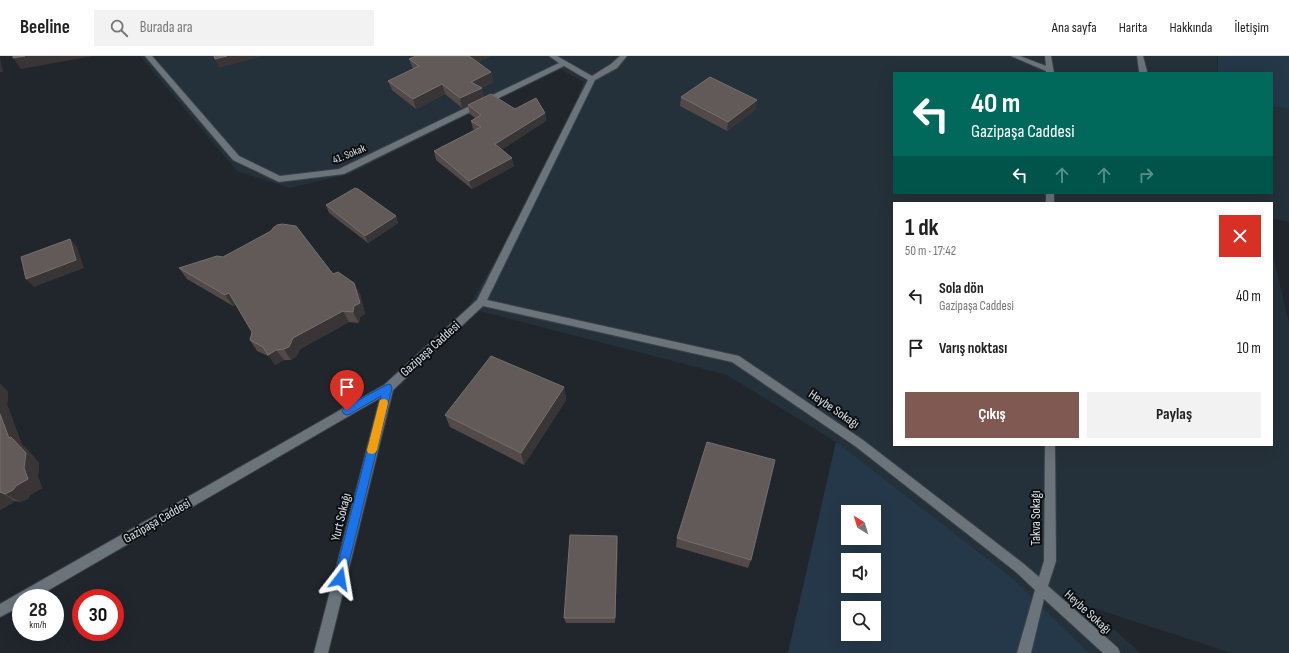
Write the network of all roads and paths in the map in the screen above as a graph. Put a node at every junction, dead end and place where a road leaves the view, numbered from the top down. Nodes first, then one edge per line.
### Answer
1 (148, 56) edge
2 (552, 56) edge
3 (624, 56) edge
4 (1014, 56) edge
5 (1048, 56) edge
6 (1140, 56) edge
7 (565, 63) junction
8 (1143, 71) dead end
9 (1050, 72) edge
10 (592, 79) junction
11 (481, 302) junction
12 (388, 388) junction
13 (1050, 446) edge
14 (39, 589) edge
15 (1042, 589) junction
16 (12, 605) edge
17 (0, 612) edge
18 (321, 653) edge
19 (1024, 653) edge
20 (1112, 653) edge

1 - 7 street, 41. Sokak
2 - 7 street
3 - 10 street
4 - 9 street
5 - 9 street
6 - 8 street
7 - 10 street
10 - 11 street, Gazipaşa Caddesi
11 - 12 street, Gazipaşa Caddesi
11 - 15 street, Heybe Sokağı
12 - 14 street, Gazipaşa Caddesi
12 - 18 street, Yurt Sokağı
13 - 15 street, Takva Sokağı
15 - 19 street, Takva Sokağı
15 - 20 street, Heybe Sokağı
16 - 17 street, Gazipaşa Caddesi

